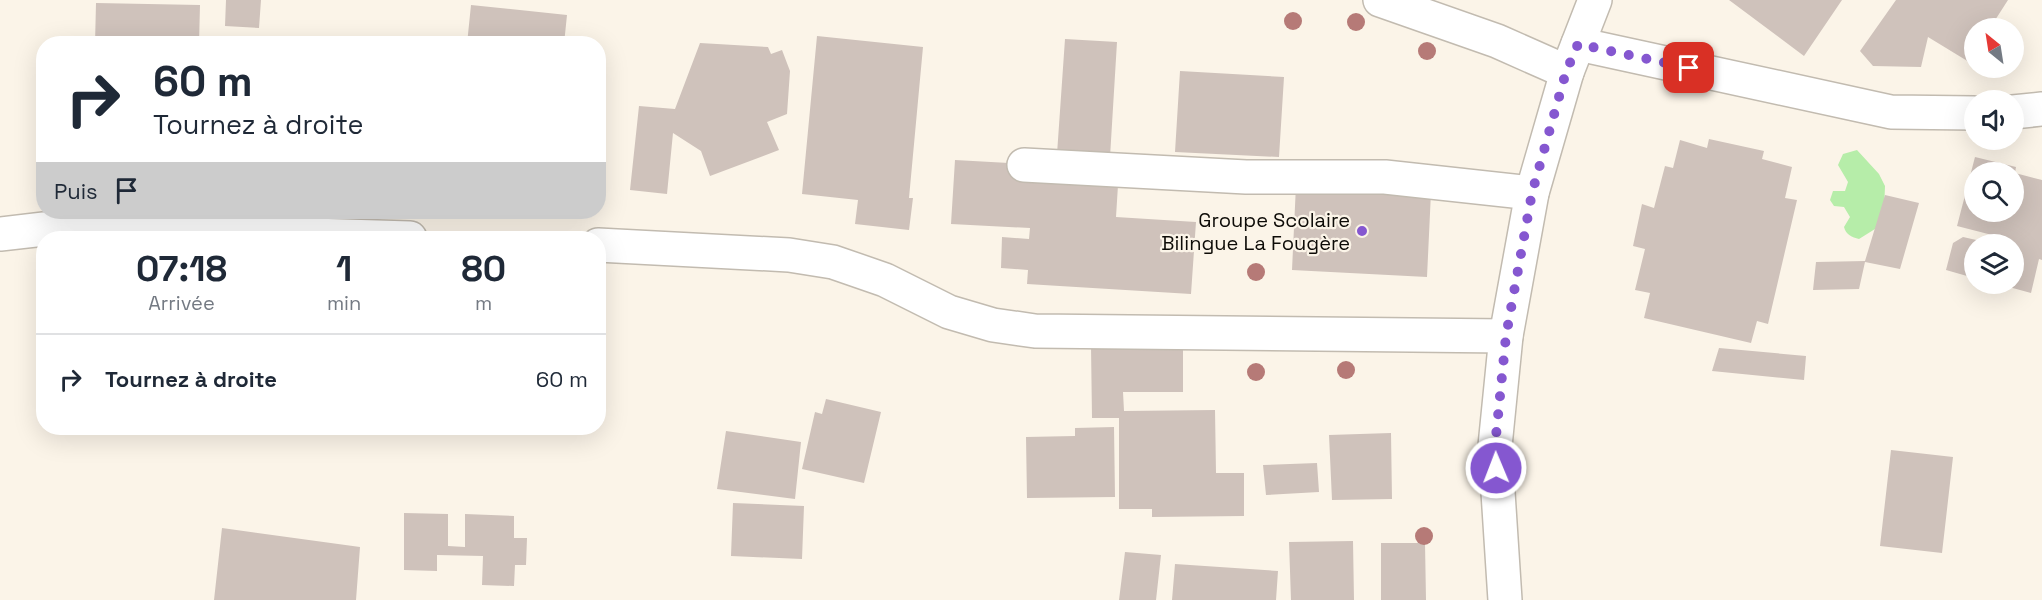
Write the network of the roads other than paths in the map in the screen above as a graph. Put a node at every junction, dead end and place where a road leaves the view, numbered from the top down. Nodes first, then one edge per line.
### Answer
1 (1380, 0) edge
2 (1595, 0) edge
3 (1572, 58) junction
4 (2042, 109) edge
5 (2024, 111) edge
6 (1964, 113) edge
7 (1024, 165) dead end
8 (1532, 193) junction
9 (185, 231) edge
10 (0, 234) edge
11 (606, 245) edge
12 (1506, 336) junction
13 (1505, 600) edge

1 - 3 street
2 - 3 street
3 - 6 street
3 - 8 street
4 - 5 street
7 - 8 street
8 - 12 street
9 - 10 street
11 - 12 street
12 - 13 street

